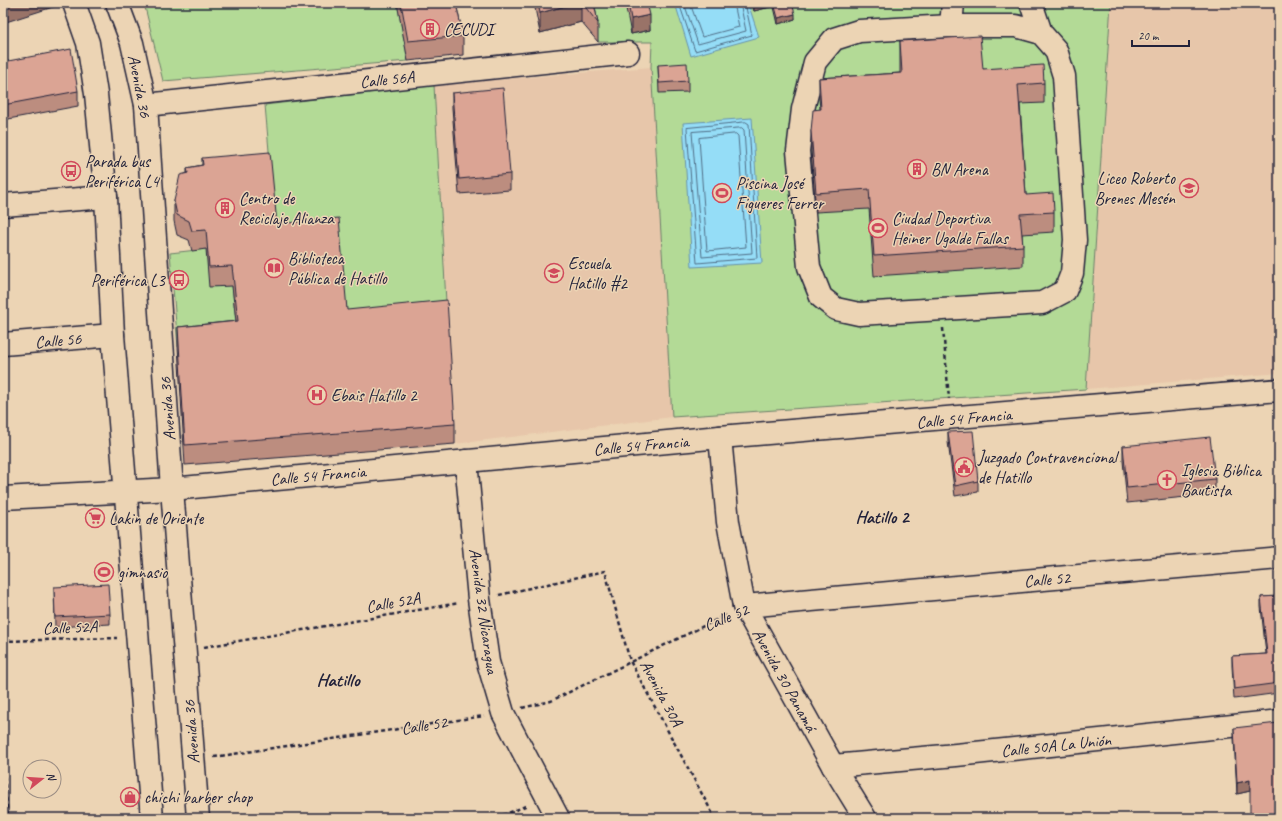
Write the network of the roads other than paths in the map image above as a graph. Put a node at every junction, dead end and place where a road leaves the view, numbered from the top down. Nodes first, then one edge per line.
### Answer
1 (74, 3) edge
2 (118, 3) edge
3 (953, 3) edge
4 (1031, 3) edge
5 (951, 26) junction
6 (1041, 33) junction
7 (628, 53) dead end
8 (146, 105) junction
9 (106, 197) junction
10 (3, 204) edge
11 (113, 335) junction
12 (3, 344) edge
13 (1279, 390) edge
14 (720, 437) junction
15 (466, 461) junction
16 (172, 489) junction
17 (125, 492) junction
18 (3, 498) edge
19 (1279, 558) edge
20 (744, 606) junction
21 (1279, 721) edge
22 (833, 766) junction
23 (152, 818) edge
24 (198, 818) edge
25 (558, 818) edge
26 (865, 818) edge

1 - 9 street
2 - 8 street, Avenida 36
3 - 5 street
4 - 6 street
5 - 6 street
5 - 6 street
7 - 8 street, Calle 56A
8 - 16 street, Avenida 36
9 - 10 street
9 - 11 street
11 - 12 street, Calle 56
11 - 17 street
13 - 14 street, Calle 54 Francia
14 - 15 street, Calle 54 Francia
14 - 20 street, Avenida 30 Panamá
15 - 16 street, Calle 54 Francia
15 - 25 street, Avenida 32 Nicaragua
16 - 17 street, Calle 54 Francia
16 - 24 street, Avenida 36
17 - 18 street, Calle 54 Francia
17 - 23 street
19 - 20 street, Calle 52
20 - 22 street, Avenida 30 Panamá
21 - 22 street, Calle 50A La Unión
22 - 26 street, Avenida 30 Panamá

